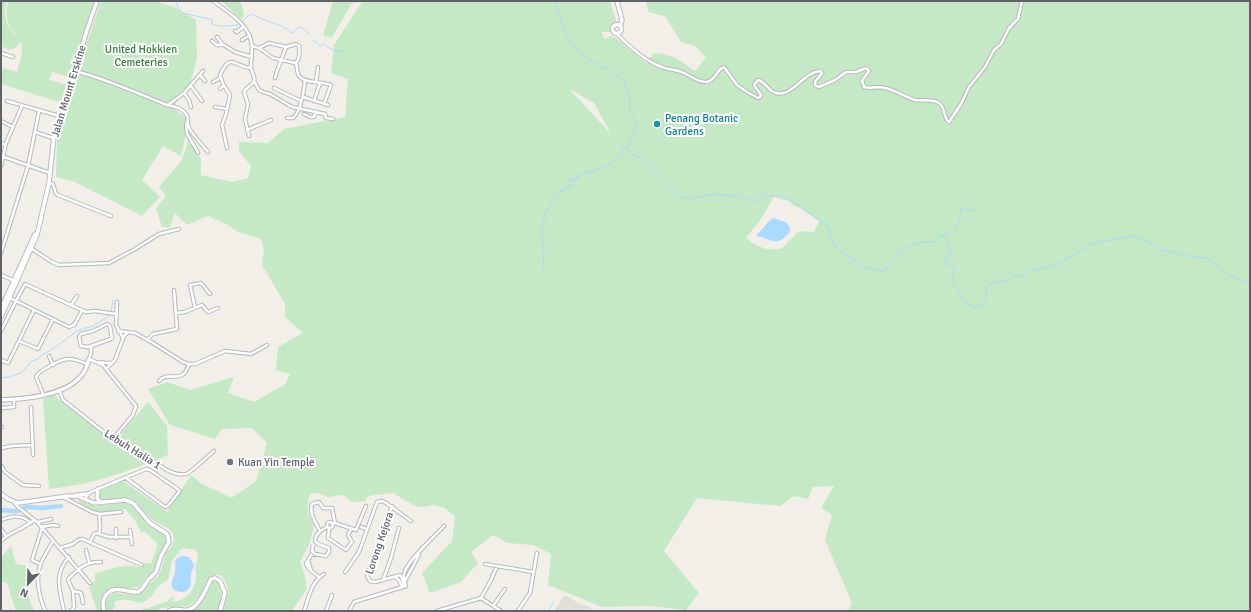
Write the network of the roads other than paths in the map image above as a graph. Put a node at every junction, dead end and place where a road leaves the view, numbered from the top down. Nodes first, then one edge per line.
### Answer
1 (97, 1) edge
2 (213, 1) edge
3 (617, 1) edge
4 (1022, 1) edge
5 (243, 25) junction
6 (620, 26) junction
7 (235, 31) dead end
8 (617, 34) junction
9 (250, 35) junction
10 (217, 37) dead end
11 (242, 40) dead end
12 (212, 41) dead end
13 (224, 45) junction
14 (252, 46) junction
15 (286, 47) junction
16 (259, 48) junction
17 (1, 52) edge
18 (12, 57) dead end
19 (252, 57) junction
20 (280, 60) junction
21 (296, 63) junction
22 (318, 67) dead end
23 (250, 68) junction
24 (75, 71) junction
25 (203, 71) dead end
26 (200, 75) junction
27 (220, 78) junction
28 (275, 78) dead end
29 (305, 80) junction
30 (205, 81) dead end
31 (254, 81) junction
32 (213, 82) dead end
33 (316, 82) junction
34 (320, 82) junction
35 (224, 85) junction
36 (191, 86) junction
37 (274, 88) dead end
38 (220, 89) dead end
39 (184, 93) junction
40 (303, 97) junction
41 (7, 101) dead end
42 (202, 101) dead end
43 (301, 101) junction
44 (314, 101) junction
45 (324, 104) junction
46 (168, 105) junction
47 (328, 105) dead end
48 (22, 106) junction
49 (191, 107) dead end
50 (215, 107) dead end
51 (298, 108) junction
52 (227, 109) junction
53 (39, 111) junction
54 (316, 112) junction
55 (304, 114) dead end
56 (56, 115) dead end
57 (287, 118) dead end
58 (333, 119) dead end
59 (271, 120) dead end
60 (1, 121) edge
61 (187, 122) junction
62 (13, 127) junction
63 (247, 130) junction
64 (34, 132) junction
65 (249, 136) dead end
66 (53, 138) junction
67 (1, 143) edge
68 (6, 145) junction
69 (227, 148) dead end
70 (208, 152) dead end
71 (198, 154) dead end
72 (2, 157) edge
73 (1, 166) edge
74 (28, 166) junction
75 (51, 173) junction
76 (49, 183) junction
77 (111, 216) dead end
78 (38, 229) junction
79 (178, 229) dead end
80 (32, 241) junction
81 (32, 249) junction
82 (1, 253) edge
83 (21, 265) junction
84 (1, 275) edge
85 (15, 282) junction
86 (11, 287) junction
87 (174, 290) dead end
88 (210, 294) dead end
89 (77, 296) dead end
90 (10, 298) junction
91 (16, 300) junction
92 (117, 302) dead end
93 (71, 305) junction
94 (195, 308) junction
95 (218, 308) dead end
96 (1, 309) edge
97 (34, 310) junction
98 (82, 311) junction
99 (176, 313) junction
100 (116, 314) junction
101 (1, 317) edge
102 (53, 319) junction
103 (1, 331) edge
104 (118, 331) junction
105 (131, 332) junction
106 (123, 339) junction
107 (148, 340) junction
108 (19, 341) junction
109 (267, 345) dead end
110 (91, 346) junction
111 (49, 356) dead end
112 (89, 359) junction
113 (1, 360) edge
114 (96, 362) junction
115 (113, 362) junction
116 (87, 364) junction
117 (189, 364) junction
118 (53, 365) junction
119 (106, 368) junction
120 (159, 381) dead end
121 (59, 390) junction
122 (43, 394) junction
123 (14, 399) junction
124 (1, 400) edge
125 (31, 407) dead end
126 (1, 408) edge
127 (113, 438) junction
128 (33, 445) junction
129 (1, 448) edge
130 (214, 451) dead end
131 (34, 455) dead end
132 (1, 465) edge
133 (126, 478) junction
134 (39, 486) dead end
135 (98, 490) junction
136 (90, 493) junction
137 (1, 494) edge
138 (62, 496) junction
139 (74, 496) junction
140 (86, 500) junction
141 (14, 502) junction
142 (101, 503) junction
143 (366, 506) dead end
144 (392, 506) junction
145 (121, 512) dead end
146 (100, 514) junction
147 (1, 520) edge
148 (34, 520) junction
149 (51, 520) dead end
150 (411, 521) dead end
151 (37, 522) junction
152 (31, 523) junction
153 (334, 523) junction
154 (58, 526) dead end
155 (444, 526) dead end
156 (328, 527) junction
157 (361, 527) dead end
158 (42, 528) junction
159 (399, 528) dead end
160 (1, 529) edge
161 (116, 529) dead end
162 (351, 529) junction
163 (367, 529) junction
164 (130, 530) dead end
165 (320, 531) junction
166 (99, 533) junction
167 (6, 536) junction
168 (130, 537) junction
169 (116, 538) junction
170 (1, 541) edge
171 (54, 541) junction
172 (90, 542) junction
173 (132, 544) dead end
174 (60, 548) junction
175 (86, 550) dead end
176 (537, 553) dead end
177 (69, 557) junction
178 (89, 562) junction
179 (101, 562) dead end
180 (40, 564) junction
181 (485, 564) dead end
182 (142, 565) dead end
183 (497, 566) junction
184 (79, 569) junction
185 (345, 572) dead end
186 (533, 572) junction
187 (324, 574) dead end
188 (318, 577) junction
189 (383, 580) junction
190 (90, 582) dead end
191 (403, 587) junction
192 (505, 589) dead end
193 (73, 590) junction
194 (332, 595) dead end
195 (481, 598) junction
196 (83, 603) dead end
197 (493, 606) junction
198 (45, 610) edge
199 (64, 611) edge
200 (70, 611) edge
201 (104, 611) edge
202 (169, 611) edge
203 (220, 611) edge
204 (304, 611) edge
205 (326, 611) edge
206 (349, 611) edge
207 (437, 611) edge
208 (501, 611) edge
209 (518, 611) edge

1 - 24 main road, Jalan Mount Erskine
2 - 5 street
3 - 6 main road
4 - 8 street
5 - 7 street
5 - 9 street
6 - 8 main road
6 - 8 main road
9 - 11 street
9 - 14 street
10 - 13 street
12 - 13 street
13 - 19 street
14 - 16 street
14 - 19 street
15 - 16 street
15 - 20 street
15 - 21 street
16 - 20 street
17 - 18 street
19 - 23 street
20 - 21 street
20 - 28 street
21 - 29 street
22 - 33 street
23 - 27 street
23 - 31 street
24 - 46 street
24 - 66 main road, Jalan Mount Erskine
25 - 26 street
26 - 30 street
26 - 36 street
27 - 32 street
27 - 35 street
29 - 33 street
29 - 40 street
31 - 51 street
31 - 63 street
33 - 34 street
34 - 44 street
34 - 45 street
35 - 38 street
35 - 52 street
36 - 39 street
36 - 42 street
37 - 43 street
39 - 46 street
39 - 49 street
40 - 43 street
40 - 44 street
41 - 48 street
43 - 51 street
44 - 45 street
45 - 47 street
46 - 61 street
48 - 53 street
48 - 62 street
50 - 52 street
51 - 54 street
51 - 57 street
52 - 69 street
53 - 56 street
53 - 64 street
54 - 55 street
54 - 58 street
59 - 63 street
60 - 62 street
61 - 70 street
61 - 71 street
62 - 68 street
63 - 65 street
64 - 66 street
64 - 74 street
66 - 75 main road, Jalan Mount Erskine
67 - 68 street
68 - 72 street
72 - 73 street
72 - 74 street
74 - 75 street
74 - 82 street
75 - 76 main road, Jalan Mount Erskine
76 - 77 street
76 - 78 main road, Jalan Mount Erskine
78 - 80 main road, Jalan Mount Erskine
78 - 81 main road, Jalan Mount Erskine
79 - 81 street
80 - 81 main road
80 - 83 main road, Jalan Mount Erskine
81 - 83 main road
81 - 85 main road, Jalan Mount Erskine
83 - 85 main road, Jalan Mount Erskine
84 - 85 street
85 - 86 main road, Jalan Mount Erskine
85 - 90 main road, Jalan Mount Erskine
86 - 90 main road
86 - 96 main road, Jalan Mount Erskine
87 - 99 street
88 - 94 street
89 - 93 street
90 - 91 street
90 - 96 main road
90 - 101 main road, Jalan Mount Erskine
91 - 93 street
91 - 97 street
91 - 103 street
92 - 100 street
93 - 98 street
94 - 95 street
94 - 99 street
97 - 102 street
97 - 108 street
98 - 100 street
98 - 102 street
99 - 107 street
100 - 104 street
102 - 108 street
104 - 105 street
104 - 106 street
105 - 106 street
105 - 107 street
106 - 115 street
107 - 117 street
108 - 113 street
109 - 117 street
110 - 110 street
110 - 112 street
111 - 118 street
112 - 114 street
112 - 116 main road
114 - 115 street
114 - 119 street
115 - 119 street
116 - 118 street
116 - 121 main road
117 - 120 street
118 - 122 street
119 - 127 street
121 - 122 main road
121 - 127 street, Lebuh Halia 1
122 - 123 main road
123 - 124 main road
123 - 126 street
125 - 128 street
127 - 130 street, Lebuh Halia 1
128 - 129 street
128 - 131 street
132 - 134 street
133 - 133 street
133 - 135 street
135 - 136 street
135 - 142 main road
136 - 139 main road
136 - 140 street
137 - 141 main road
138 - 139 main road
138 - 141 main road
138 - 146 street
139 - 140 main road
140 - 142 main road
141 - 148 street
142 - 201 main road
143 - 162 street
144 - 150 street
144 - 163 street
144 - 189 street, Lorong Kejora
145 - 146 street
146 - 166 street
147 - 152 street
148 - 151 street
148 - 152 street
149 - 151 street
151 - 158 street
152 - 167 street
153 - 156 street
153 - 162 street
153 - 165 street
154 - 158 street
155 - 191 street
156 - 162 street
156 - 165 street
157 - 163 street
158 - 171 street
158 - 180 street
159 - 189 street
160 - 167 street
161 - 169 street
163 - 185 street
164 - 168 street
165 - 188 street, bridge
166 - 169 street
166 - 172 street
167 - 170 street
168 - 169 street
168 - 173 street
171 - 174 street
171 - 180 street
172 - 174 street
172 - 182 street
174 - 177 street
175 - 178 street
176 - 186 street
177 - 184 street
177 - 199 street
178 - 179 street
178 - 184 street
180 - 198 street
181 - 183 street
183 - 186 street
183 - 195 street
184 - 190 street
184 - 193 street
186 - 209 street
187 - 188 street
188 - 204 street
189 - 191 street, Lorong Kejora
191 - 206 street
192 - 197 street
193 - 196 street
193 - 200 street
194 - 205 street
195 - 197 street
195 - 207 street
197 - 208 street
202 - 203 main road

